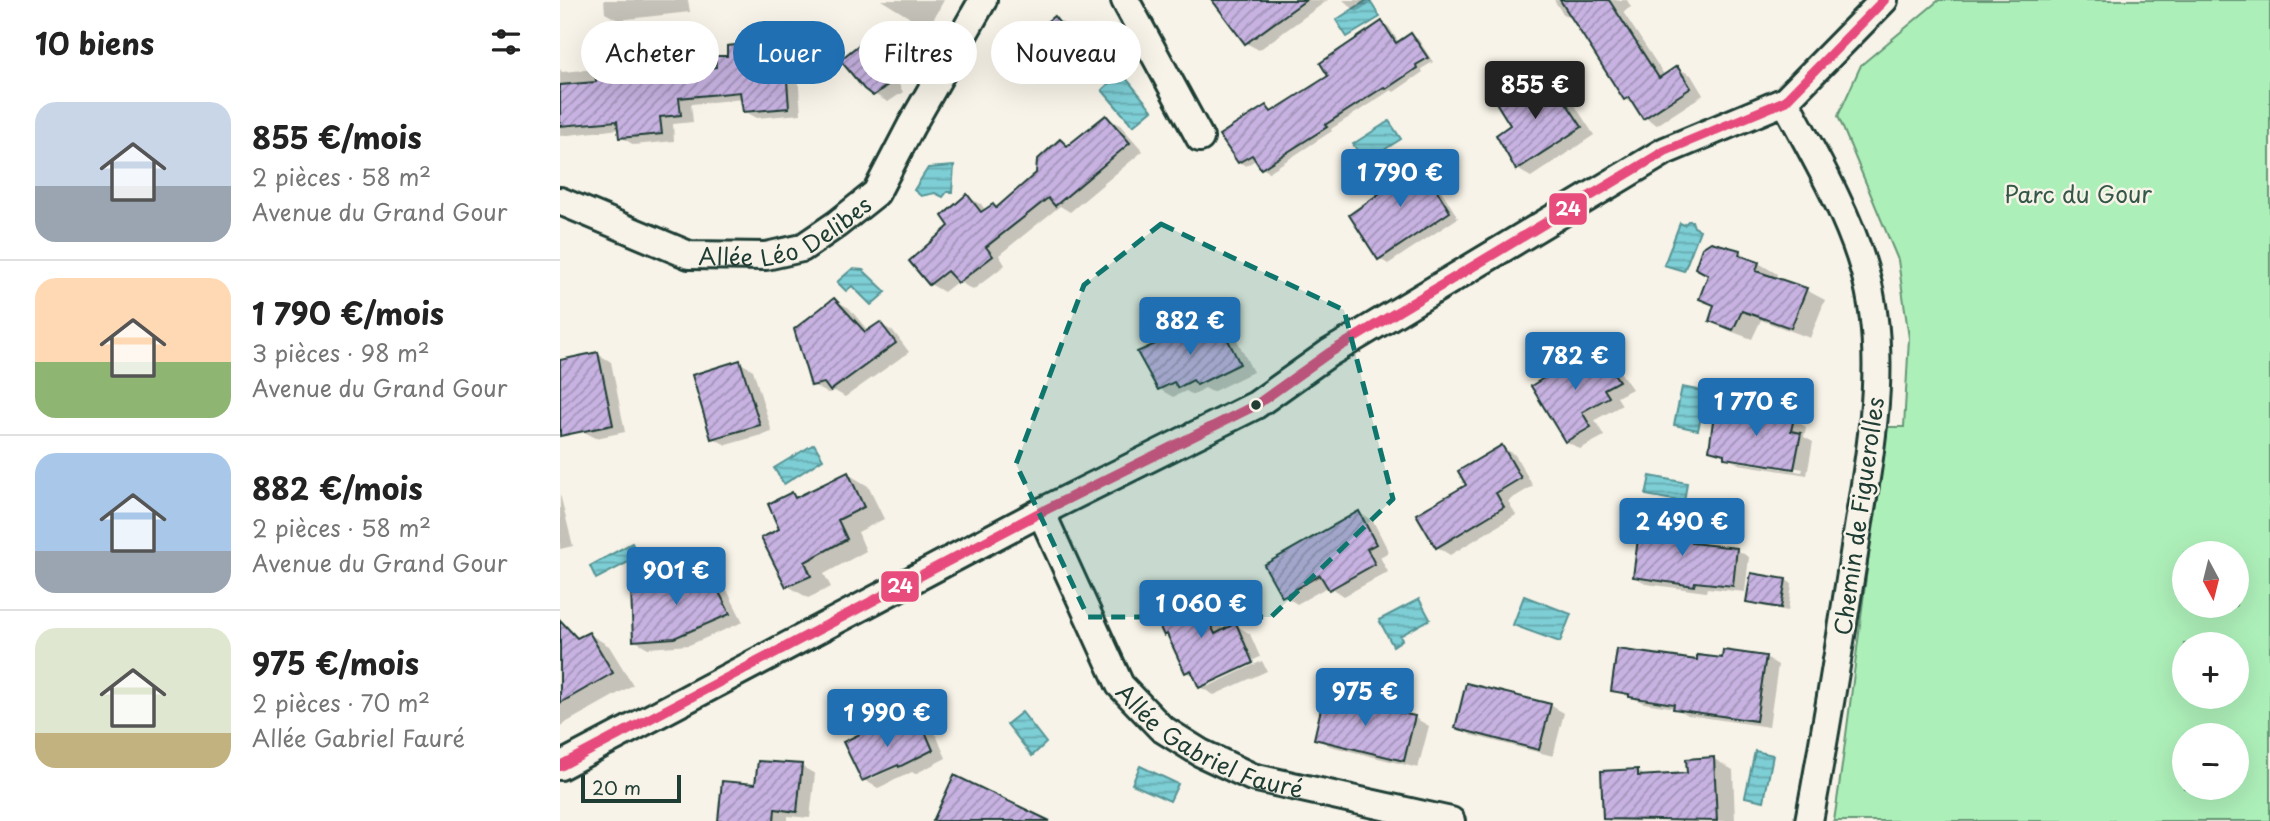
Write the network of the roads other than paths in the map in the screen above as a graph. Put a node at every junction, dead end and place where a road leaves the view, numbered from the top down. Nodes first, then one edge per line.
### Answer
1 (984, 0) edge
2 (1125, 0) edge
3 (1884, 0) edge
4 (1786, 101) junction
5 (1200, 138) dead end
6 (560, 201) edge
7 (1041, 512) junction
8 (560, 766) edge
9 (1451, 821) edge
10 (1809, 821) edge

1 - 6 street, Allée Léo Delibes
2 - 5 street
3 - 4 street
4 - 7 street
4 - 10 street, Chemin de Figuerolles
7 - 8 street
7 - 9 street, Allée Gabriel Fauré

